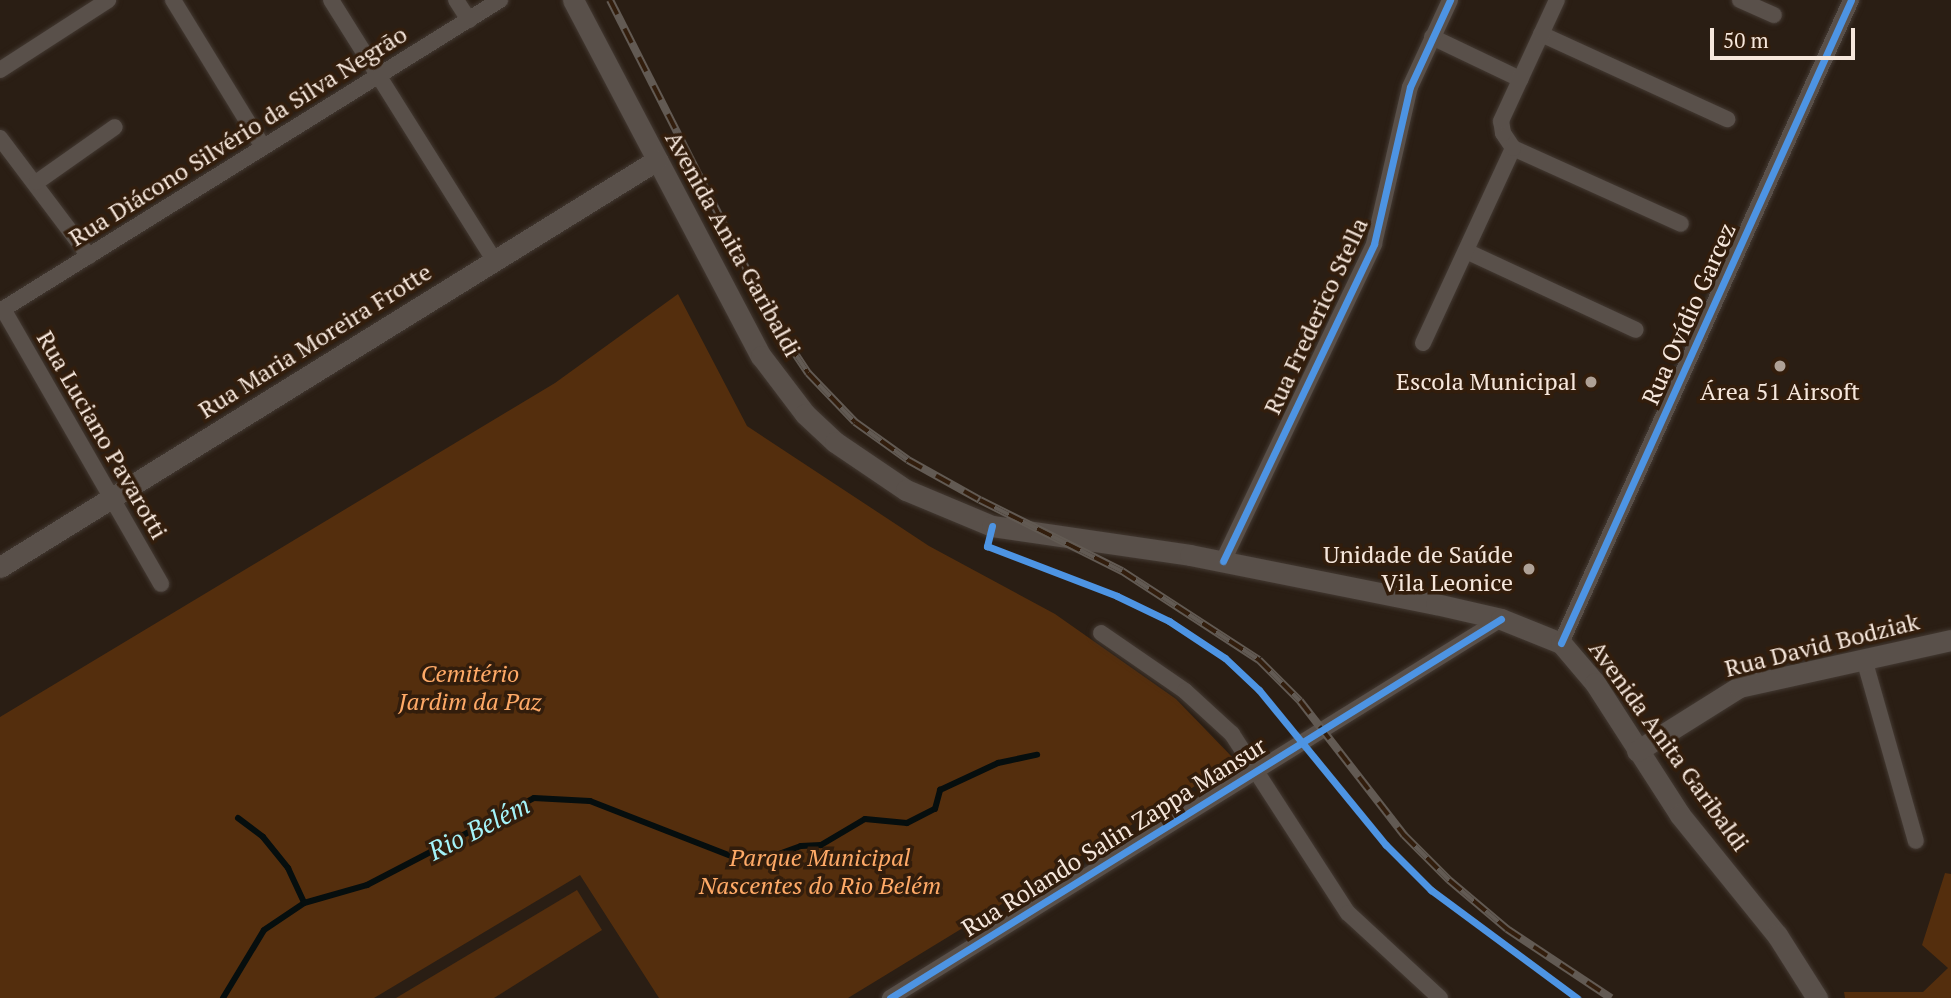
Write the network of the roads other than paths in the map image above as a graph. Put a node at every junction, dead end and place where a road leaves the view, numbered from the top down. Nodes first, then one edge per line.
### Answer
1 (108, 0) edge
2 (173, 0) edge
3 (331, 0) edge
4 (456, 0) edge
5 (500, 0) edge
6 (573, 0) edge
7 (1450, 0) edge
8 (1557, 0) edge
9 (1740, 0) edge
10 (1852, 0) edge
11 (1774, 15) dead end
12 (469, 20) junction
13 (1541, 34) junction
14 (1432, 37) junction
15 (0, 70) edge
16 (379, 75) junction
17 (1520, 79) junction
18 (1727, 118) dead end
19 (115, 127) dead end
20 (0, 138) edge
21 (264, 147) junction
22 (1513, 148) junction
23 (657, 160) junction
24 (37, 182) junction
25 (1681, 224) dead end
26 (1466, 251) junction
27 (89, 256) junction
28 (495, 261) junction
29 (2, 310) edge
30 (1636, 330) dead end
31 (1423, 343) dead end
32 (112, 498) junction
33 (1223, 561) junction
34 (0, 567) edge
35 (161, 584) dead end
36 (1501, 620) junction
37 (1101, 633) dead end
38 (1951, 640) edge
39 (1561, 643) junction
40 (1864, 659) junction
41 (1637, 751) junction
42 (1259, 769) junction
43 (1916, 841) dead end
44 (1437, 997) edge
45 (890, 998) edge
46 (1817, 998) edge

1 - 15 street
2 - 21 street
3 - 16 street
4 - 12 street
5 - 12 street, Rua Diácono Silvério da Silva Negrão
6 - 23 main road, Avenida Anita Garibaldi
7 - 14 street, Rua Frederico Stella
8 - 13 street
9 - 11 street
10 - 39 street, Rua Ovídio Garcez
12 - 16 street, Rua Diácono Silvério da Silva Negrão
13 - 17 street
13 - 18 street
14 - 17 street
14 - 33 street, Rua Frederico Stella
16 - 21 street, Rua Diácono Silvério da Silva Negrão
16 - 28 street
17 - 22 street
19 - 24 street
20 - 24 street
21 - 27 street, Rua Diácono Silvério da Silva Negrão
22 - 25 street
22 - 26 street
23 - 28 main road, Rua Maria Moreira Frotte
23 - 33 main road, Avenida Anita Garibaldi
24 - 27 street
26 - 30 street
26 - 31 street
27 - 29 street, Rua Diácono Silvério da Silva Negrão
28 - 32 main road, Rua Maria Moreira Frotte
29 - 32 street, Rua Luciano Pavarotti
32 - 34 main road, Rua Maria Moreira Frotte
32 - 35 street, Rua Luciano Pavarotti
33 - 36 main road, Avenida Anita Garibaldi
36 - 39 main road, Avenida Anita Garibaldi
36 - 42 street, Rua Rolando Salin Zappa Mansur
37 - 42 street
38 - 40 main road, Rua David Bodziak
39 - 41 main road, Avenida Anita Garibaldi
40 - 41 main road, Rua David Bodziak
40 - 43 street
41 - 46 main road, Avenida Anita Garibaldi
42 - 44 street
42 - 45 street, Rua Rolando Salin Zappa Mansur

